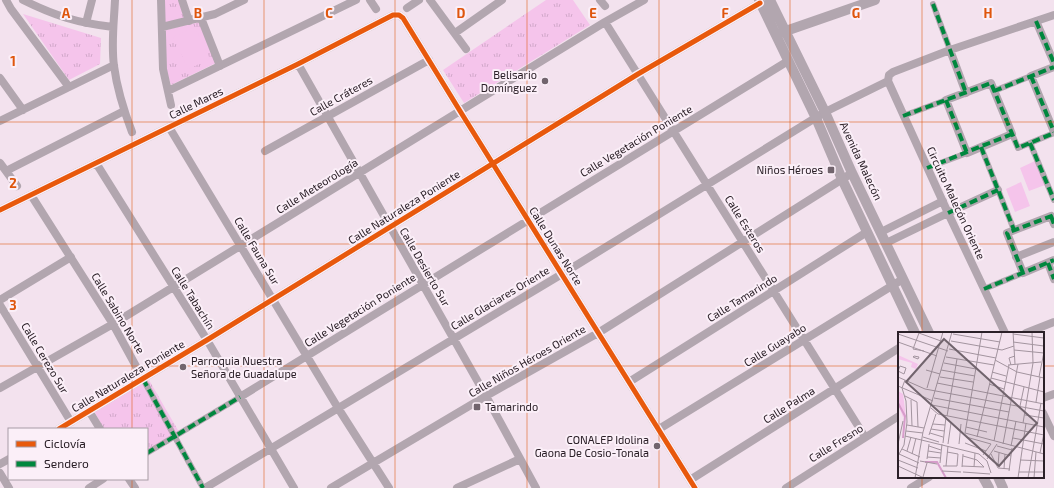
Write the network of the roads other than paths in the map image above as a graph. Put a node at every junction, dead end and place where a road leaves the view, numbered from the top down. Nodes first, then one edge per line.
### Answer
1 (6, 0) edge
2 (23, 0) edge
3 (92, 0) edge
4 (115, 0) edge
5 (161, 0) edge
6 (182, 0) edge
7 (244, 0) edge
8 (356, 0) edge
9 (370, 0) edge
10 (419, 0) edge
11 (430, 0) edge
12 (502, 0) edge
13 (644, 0) edge
14 (875, 0) edge
15 (763, 1) edge
16 (933, 4) dead end
17 (407, 8) dead end
18 (376, 9) dead end
19 (1054, 14) edge
20 (399, 15) joint
21 (201, 18) junction
22 (189, 21) junction
23 (1036, 21) junction
24 (605, 22) junction
25 (86, 23) junction
26 (113, 27) junction
27 (162, 27) junction
28 (785, 31) junction
29 (455, 33) junction
30 (775, 35) junction
31 (466, 49) dead end
32 (950, 50) junction
33 (429, 60) junction
34 (788, 61) junction
35 (1054, 63) edge
36 (298, 64) junction
37 (114, 65) junction
38 (220, 66) junction
39 (1054, 68) edge
40 (638, 74) junction
41 (1031, 76) junction
42 (0, 78) edge
43 (888, 81) junction
44 (69, 88) junction
45 (168, 91) junction
46 (994, 91) junction
47 (966, 92) junction
48 (946, 100) junction
49 (172, 105) dead end
50 (23, 110) junction
51 (124, 111) junction
52 (460, 111) junction
53 (825, 112) junction
54 (327, 116) junction
55 (903, 116) junction
56 (816, 118) junction
57 (0, 121) edge
58 (170, 127) junction
59 (674, 131) junction
60 (132, 132) dead end
61 (1054, 133) edge
62 (1012, 134) junction
63 (1030, 143) junction
64 (981, 147) junction
65 (265, 151) dead end
66 (967, 153) junction
67 (0, 163) edge
68 (96, 163) junction
69 (493, 164) junction
70 (928, 168) junction
71 (6, 171) junction
72 (360, 173) junction
73 (852, 173) junction
74 (842, 179) junction
75 (707, 185) junction
76 (17, 186) dead end
77 (998, 190) junction
78 (31, 195) junction
79 (1054, 200) edge
80 (943, 201) junction
81 (0, 210) edge
82 (948, 213) junction
83 (1053, 218) edge
84 (528, 220) junction
85 (390, 227) junction
86 (1014, 230) junction
87 (867, 232) junction
88 (881, 232) junction
89 (743, 242) junction
90 (1054, 242) edge
91 (886, 244) junction
92 (241, 245) junction
93 (72, 257) junction
94 (1016, 257) junction
95 (1051, 262) edge
96 (1023, 273) junction
97 (562, 274) junction
98 (903, 279) junction
99 (1054, 279) edge
100 (423, 284) junction
101 (892, 285) junction
102 (174, 287) junction
103 (984, 289) junction
104 (774, 291) junction
105 (273, 299) junction
106 (0, 300) edge
107 (0, 305) edge
108 (1054, 322) edge
109 (113, 324) junction
110 (915, 332) edge
111 (929, 332) edge
112 (1005, 332) edge
113 (1029, 332) edge
114 (598, 333) junction
115 (454, 339) junction
116 (207, 340) junction
117 (804, 340) junction
118 (898, 349) edge
119 (307, 356) junction
120 (37, 367) junction
121 (143, 379) junction
122 (629, 382) junction
123 (0, 388) edge
124 (835, 388) junction
125 (1054, 394) edge
126 (486, 396) junction
127 (240, 397) junction
128 (1044, 398) edge
129 (338, 408) junction
130 (89, 411) junction
131 (1044, 415) edge
132 (898, 417) edge
133 (70, 422) junction
134 (61, 428) edge
135 (99, 428) edge
136 (659, 429) junction
137 (1054, 436) edge
138 (175, 437) junction
139 (865, 437) junction
140 (271, 449) junction
141 (148, 452) edge
142 (520, 459) junction
143 (373, 464) junction
144 (0, 473) edge
145 (927, 478) edge
146 (984, 478) edge
147 (998, 478) edge
148 (101, 480) edge
149 (690, 480) junction
150 (9, 488) edge
151 (89, 488) edge
152 (204, 488) edge
153 (294, 488) edge
154 (332, 488) edge
155 (389, 488) edge
156 (457, 488) edge
157 (536, 488) edge
158 (695, 488) edge
159 (786, 488) edge
160 (911, 488) edge
161 (989, 488) edge
162 (1003, 488) edge

1 - 44 street
2 - 25 street
3 - 25 street
4 - 26 street
5 - 27 street
6 - 22 street
7 - 21 street
8 - 38 street
9 - 18 street
10 - 17 street
11 - 29 street
12 - 29 street
13 - 24 street, Calle Meteorología
14 - 28 street
15 - 28 street, Avenida Malecón
15 - 30 street, Avenida Malecón
15 - 40 street, Calle Naturaleza Poniente
16 - 32 street
19 - 23 street, Calle Glaciares Oriente
20 - 33 street, Calle Dunas Norte
20 - 36 street, Calle Mares
21 - 22 street
21 - 38 street
22 - 27 street
23 - 32 street, Calle Glaciares Oriente
23 - 35 street
24 - 40 street, Calle Esteros
24 - 52 street, Calle Meteorología
25 - 26 street
26 - 37 street
27 - 45 street
28 - 30 street
28 - 53 street, Avenida Malecón
29 - 31 street
30 - 34 street, Avenida Malecón
32 - 43 street, Calle Glaciares Oriente
32 - 47 street
33 - 52 street, Calle Dunas Norte
33 - 54 street, Calle Cráteres
34 - 56 street, Avenida Malecón
34 - 59 street, Calle Vegetación Poniente
36 - 54 street, Calle Desierto Sur
36 - 58 street, Calle Mares
37 - 44 street
37 - 51 street
38 - 45 street
39 - 41 street
40 - 59 street, Calle Esteros
40 - 69 street, Calle Naturaleza Poniente
41 - 46 street
41 - 61 street
42 - 50 street
43 - 53 street, Calle Glaciares Oriente
43 - 55 street, Circuito Malecón Oriente
44 - 50 street
45 - 49 street
46 - 47 street
46 - 62 street
47 - 48 street
48 - 55 street
48 - 66 street
50 - 57 street
51 - 60 street
51 - 71 street
52 - 69 street, Calle Dunas Norte
52 - 72 street, Calle Meteorología
53 - 56 street, Calle Glaciares Oriente
53 - 73 street, Avenida Malecón
54 - 65 street, Calle Cráteres
54 - 72 street, Calle Desierto Sur
55 - 70 street, Circuito Malecón Oriente
56 - 74 street, Avenida Malecón
56 - 75 street, Calle Glaciares Oriente
58 - 68 street, Calle Mares
58 - 92 street, Calle Fauna Sur
59 - 75 street, Calle Esteros
59 - 84 street, Calle Vegetación Poniente
61 - 63 street
62 - 63 street
62 - 64 street
63 - 79 street
64 - 66 street
64 - 77 street
66 - 70 street
67 - 71 street
68 - 78 street, Calle Mares
68 - 102 street, Calle Tabachín
69 - 84 street, Calle Dunas Norte
69 - 85 street, Calle Naturaleza Poniente
70 - 80 street, Circuito Malecón Oriente
71 - 76 street
72 - 85 street, Calle Desierto Sur
72 - 92 street, Calle Meteorología
73 - 74 street, Calle Niños Héroes Oriente
73 - 88 street, Avenida Malecón
74 - 87 street, Avenida Malecón
74 - 89 street, Calle Niños Héroes Oriente
75 - 89 street, Calle Esteros
75 - 97 street, Calle Glaciares Oriente
77 - 82 street
77 - 86 street
78 - 81 street, Calle Mares
78 - 93 street, Calle Sabino Norte
80 - 82 street, Circuito Malecón Oriente
80 - 88 street
82 - 91 street
82 - 103 street, Circuito Malecón Oriente
83 - 86 street
84 - 97 street, Calle Dunas Norte
84 - 100 street, Calle Vegetación Poniente
85 - 100 street, Calle Desierto Sur
85 - 105 street, Calle Naturaleza Poniente
86 - 94 street
87 - 101 street, Avenida Malecón
87 - 104 street, Calle Tamarindo
88 - 91 street, Avenida Malecón
89 - 104 street, Calle Esteros
89 - 114 street, Calle Niños Héroes Oriente
90 - 94 street
91 - 98 street, Avenida Malecón
92 - 102 street, Calle Meteorología
92 - 105 street, Calle Fauna Sur
93 - 106 street
93 - 109 street, Calle Sabino Norte
94 - 96 street
95 - 96 street
95 - 99 street
96 - 103 street
97 - 114 street, Calle Dunas Norte
97 - 115 street, Calle Glaciares Oriente
98 - 101 street, Calle Guayabo
98 - 111 street, Avenida Malecón
100 - 115 street, Calle Desierto Sur
100 - 119 street, Calle Vegetación Poniente
101 - 110 street, Avenida Malecón
101 - 117 street, Calle Guayabo
102 - 109 street, Calle Meteorología
102 - 116 street, Calle Tabachín
103 - 112 street, Circuito Malecón Oriente
104 - 117 street, Calle Esteros
104 - 122 street, Calle Tamarindo
105 - 116 street, Calle Naturaleza Poniente
105 - 119 street, Calle Fauna Sur
107 - 120 street, Calle Cerezo Sur
108 - 113 street
109 - 120 street, Calle Meteorología
109 - 121 street, Calle Sabino Norte
114 - 122 street, Calle Dunas Norte
114 - 126 street, Calle Niños Héroes Oriente
115 - 126 street, Calle Desierto Sur
115 - 129 street, Calle Glaciares Oriente
116 - 121 street, Calle Naturaleza Poniente
116 - 127 street, Calle Tabachín
117 - 124 street, Calle Esteros
117 - 136 street, Calle Guayabo
118 - 124 street, Calle Palma
119 - 127 street, Calle Vegetación Poniente
119 - 129 street, Calle Fauna Sur
120 - 123 street, Calle Meteorología
120 - 133 street, Calle Cerezo Sur
121 - 130 street, Calle Naturaleza Poniente
121 - 138 street, Calle Sabino Norte
122 - 136 street, Calle Dunas Norte
124 - 139 street, Calle Esteros
124 - 149 street, Calle Palma
125 - 128 street
126 - 142 street, Calle Desierto Sur
126 - 143 street, Calle Niños Héroes Oriente
127 - 138 street, Calle Vegetación Poniente
127 - 140 street, Calle Tabachín
129 - 140 street, Calle Glaciares Oriente
129 - 143 street, Calle Fauna Sur
130 - 133 street, Calle Naturaleza Poniente
130 - 135 street
131 - 137 street
132 - 139 street, Calle Fresno
133 - 134 street, Calle Naturaleza Poniente
136 - 149 street, Calle Dunas Norte
138 - 141 street, Calle Vegetación Poniente
138 - 152 street, Calle Sabino Norte
139 - 159 street, Calle Fresno
140 - 152 street, Calle Glaciares Oriente
140 - 153 street, Calle Tabachín
142 - 156 street
142 - 157 street, Calle Desierto Sur
143 - 154 street, Calle Niños Héroes Oriente
143 - 155 street, Calle Fauna Sur
144 - 150 street
145 - 160 street
146 - 161 street
147 - 162 street
148 - 151 street
149 - 158 street, Calle Dunas Norte

